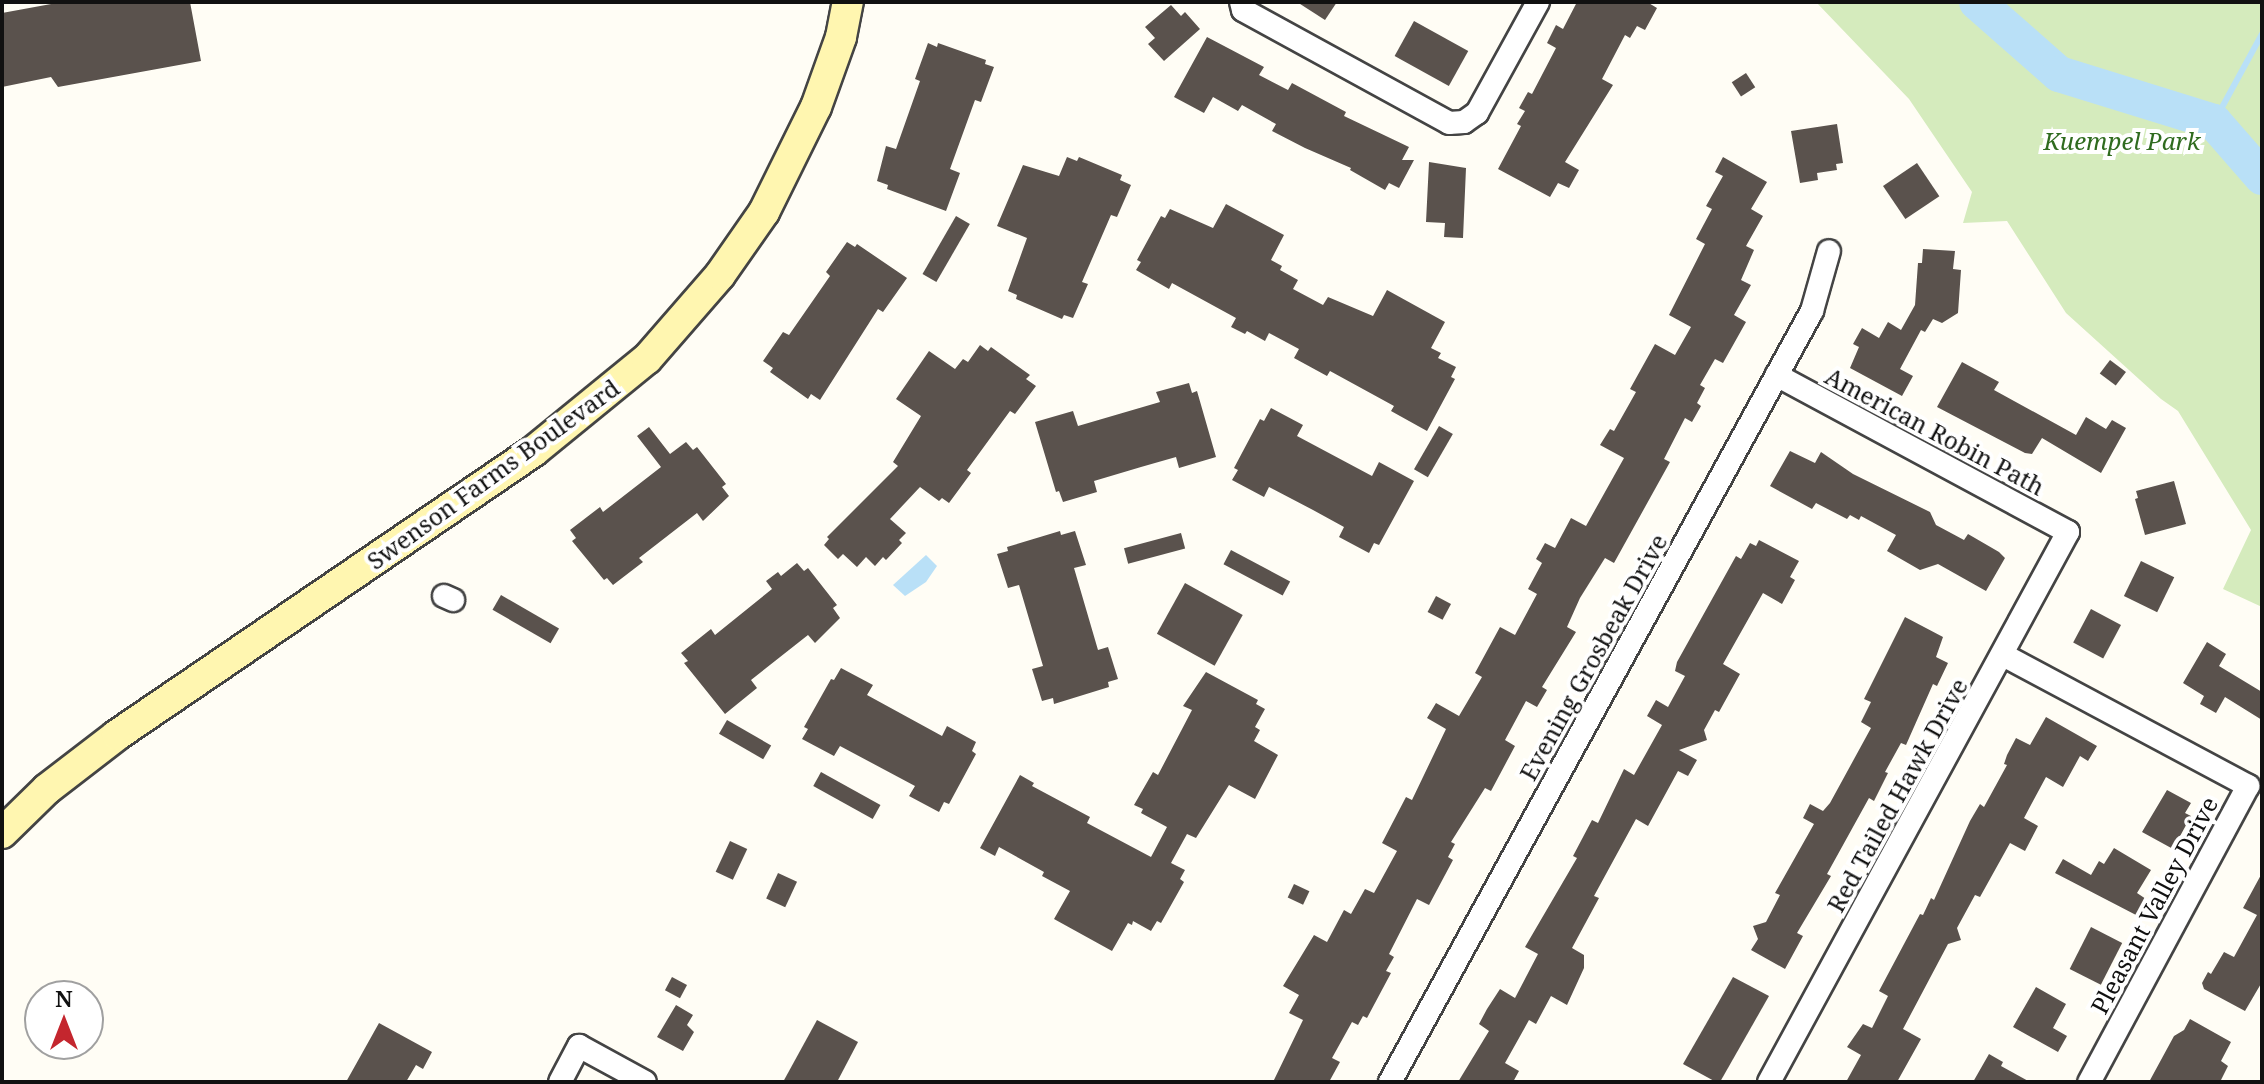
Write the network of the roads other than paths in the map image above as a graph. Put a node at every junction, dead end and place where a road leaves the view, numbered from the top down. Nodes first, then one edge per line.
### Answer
1 (848, 2) edge
2 (1241, 2) edge
3 (1538, 2) edge
4 (1829, 251) dead end
5 (1777, 375) junction
6 (2068, 532) joint
7 (2003, 655) junction
8 (2, 833) edge
9 (560, 1082) edge
10 (645, 1082) edge
11 (1390, 1082) edge
12 (1769, 1082) edge
13 (2089, 1082) edge

1 - 8 street, Swenson Farms Boulevard
2 - 3 street
4 - 5 street, Evening Grosbeak Drive
5 - 6 street, American Robin Path
5 - 11 street, Evening Grosbeak Drive
6 - 7 street, Red Tailed Hawk Drive
7 - 12 street, Red Tailed Hawk Drive
7 - 13 street, Pleasant Valley Drive
9 - 10 street

